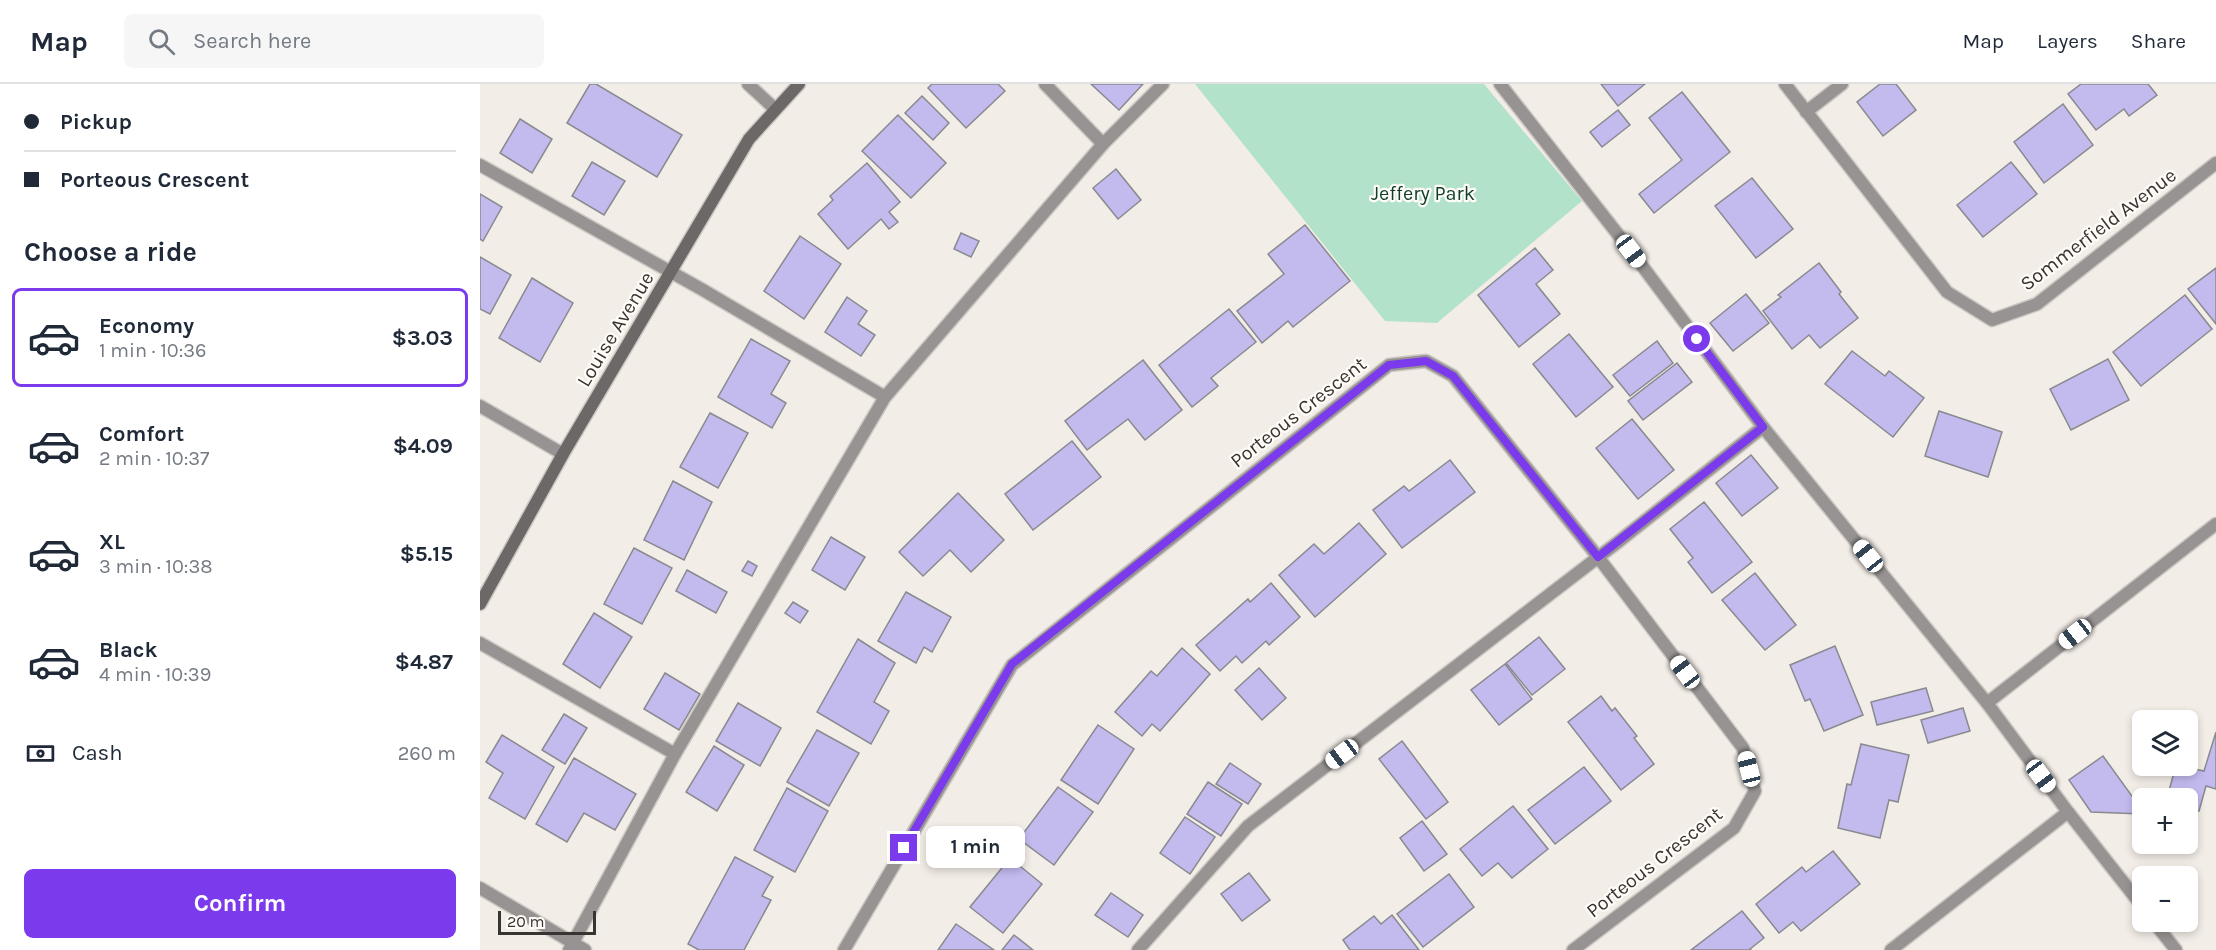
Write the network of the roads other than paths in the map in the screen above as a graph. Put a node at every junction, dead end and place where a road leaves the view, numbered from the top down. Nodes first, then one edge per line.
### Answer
1 (748, 84) edge
2 (799, 84) edge
3 (1045, 84) edge
4 (1163, 84) edge
5 (1500, 84) edge
6 (1785, 84) edge
7 (1842, 84) edge
8 (775, 109) junction
9 (1806, 112) junction
10 (1103, 144) junction
11 (2216, 163) edge
12 (480, 165) edge
13 (672, 272) junction
14 (885, 397) junction
15 (480, 406) edge
16 (1763, 427) junction
17 (563, 454) junction
18 (2216, 524) edge
19 (1598, 557) junction
20 (480, 604) edge
21 (480, 643) edge
22 (1987, 703) junction
23 (675, 754) junction
24 (2068, 812) junction
25 (480, 888) edge
26 (2132, 893) edge
27 (2162, 932) edge
28 (571, 946) edge
29 (585, 950) edge
30 (844, 950) edge
31 (1138, 950) edge
32 (1573, 950) edge
33 (1892, 950) edge
34 (2176, 950) edge

1 - 8 street
2 - 8 street, Louise Avenue
3 - 10 street
4 - 10 street
5 - 16 street
6 - 9 street
7 - 9 street
8 - 13 street, Louise Avenue
9 - 11 street, Sommerfield Avenue
10 - 14 street
12 - 13 street
13 - 14 street
13 - 17 street, Louise Avenue
14 - 23 street
15 - 17 street
16 - 19 street
16 - 22 street
17 - 20 street, Louise Avenue
18 - 22 street
19 - 30 street, Porteous Crescent
19 - 31 street
19 - 32 street, Porteous Crescent
21 - 23 street
22 - 24 street
23 - 28 street
24 - 26 street
24 - 33 street
25 - 28 street
27 - 34 street
28 - 29 street

